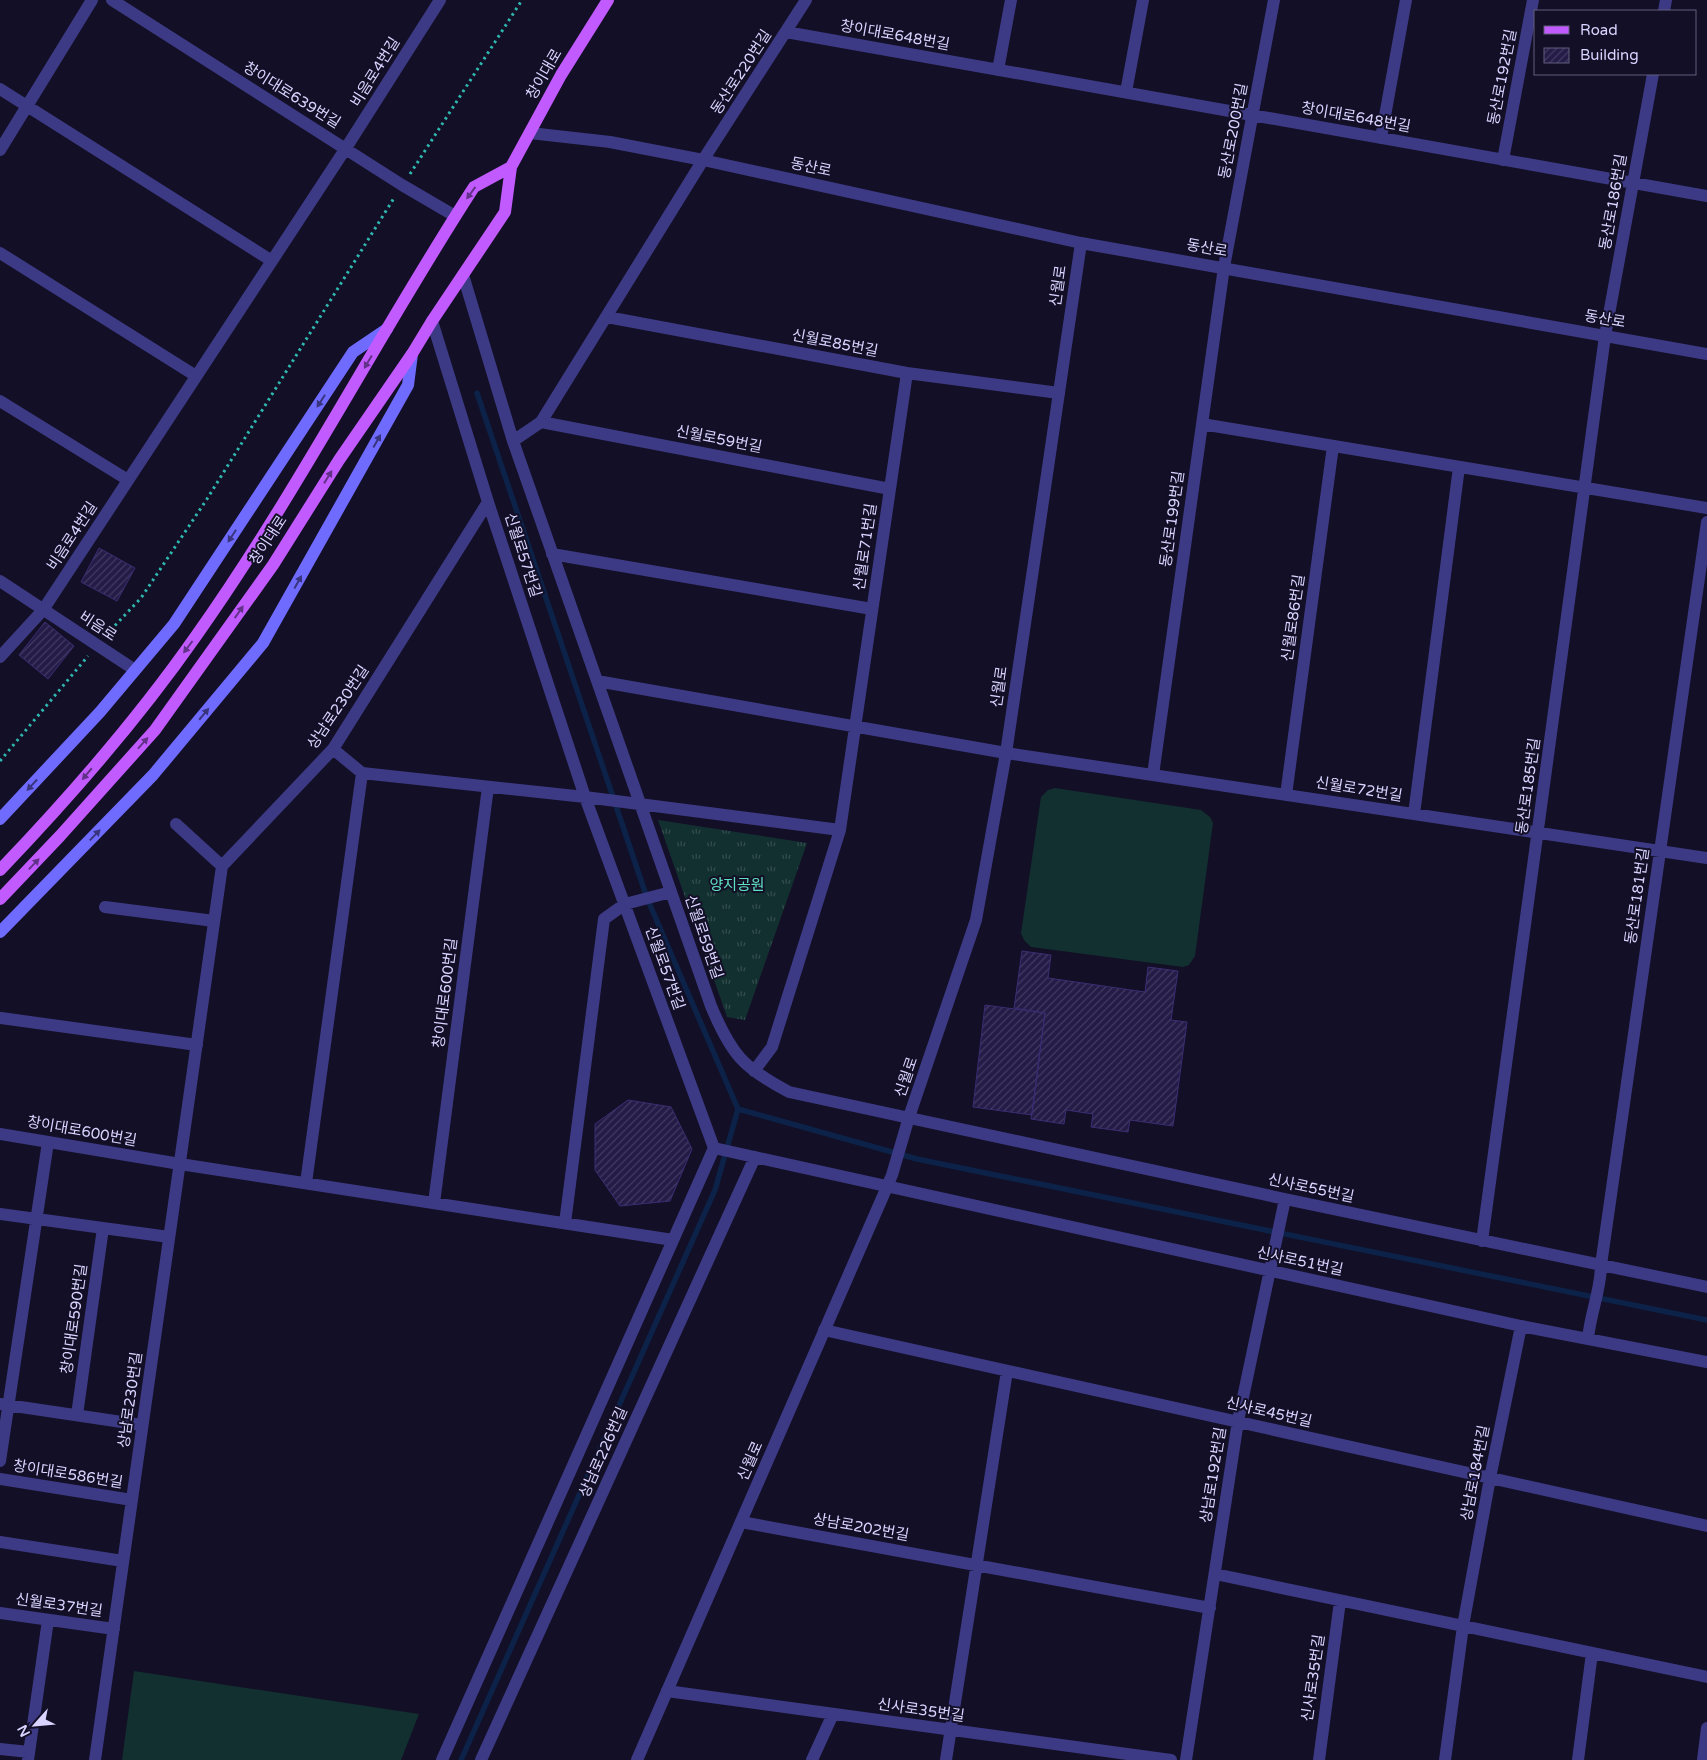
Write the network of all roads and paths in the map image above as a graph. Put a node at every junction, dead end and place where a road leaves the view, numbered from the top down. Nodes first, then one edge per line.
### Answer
1 (92, 0) edge
2 (112, 0) edge
3 (440, 0) edge
4 (522, 0) edge
5 (608, 0) edge
6 (806, 0) edge
7 (1011, 0) edge
8 (1144, 0) edge
9 (1274, 0) edge
10 (1406, 0) edge
11 (1533, 0) edge
12 (786, 32) junction
13 (998, 70) junction
14 (1653, 75) edge
15 (0, 89) edge
16 (1126, 92) junction
17 (28, 106) junction
18 (1252, 115) junction
19 (530, 132) junction
20 (1381, 138) junction
21 (346, 148) junction
22 (0, 150) edge
23 (703, 160) junction
24 (1503, 160) junction
25 (511, 167) junction
26 (1633, 183) junction
27 (402, 185) junction
28 (1707, 196) edge
29 (455, 216) junction
30 (1081, 243) junction
31 (0, 253) edge
32 (272, 261) junction
33 (1224, 267) junction
34 (463, 275) junction
35 (607, 316) junction
36 (432, 321) junction
37 (389, 328) junction
38 (1605, 336) junction
39 (412, 354) junction
40 (1707, 354) edge
41 (907, 373) junction
42 (196, 376) junction
43 (1059, 393) junction
44 (0, 401) edge
45 (541, 422) junction
46 (1202, 424) junction
47 (513, 442) junction
48 (1333, 446) junction
49 (1459, 467) junction
50 (128, 480) junction
51 (1585, 488) junction
52 (890, 489) junction
53 (488, 502) junction
54 (1707, 508) edge
55 (1707, 522) edge
56 (552, 554) junction
57 (0, 581) edge
58 (872, 609) junction
59 (43, 610) junction
60 (97, 645) junction
61 (0, 656) edge
62 (135, 670) junction
63 (597, 681) junction
64 (855, 727) junction
65 (333, 749) junction
66 (1006, 753) junction
67 (0, 761) edge
68 (362, 773) junction
69 (1153, 775) junction
70 (488, 787) junction
71 (1286, 795) junction
72 (585, 797) junction
73 (634, 803) junction
74 (1414, 814) junction
75 (0, 819) edge
76 (176, 824) dead end
77 (840, 830) junction
78 (1538, 832) junction
79 (1660, 851) junction
80 (1707, 858) edge
81 (222, 866) junction
82 (0, 870) edge
83 (667, 893) junction
84 (0, 899) edge
85 (630, 903) junction
86 (105, 907) dead end
87 (214, 921) junction
88 (0, 932) edge
89 (1, 1018) edge
90 (197, 1044) junction
91 (754, 1071) junction
92 (908, 1121) junction
93 (0, 1134) edge
94 (48, 1142) junction
95 (714, 1148) junction
96 (756, 1157) junction
97 (180, 1164) junction
98 (889, 1180) junction
99 (306, 1183) junction
100 (1284, 1202) junction
101 (434, 1203) junction
102 (0, 1214) edge
103 (37, 1218) junction
104 (565, 1223) junction
105 (103, 1228) junction
106 (169, 1237) junction
107 (673, 1240) junction
108 (1482, 1241) junction
109 (1270, 1266) junction
110 (1601, 1270) junction
111 (1707, 1287) edge
112 (1521, 1326) junction
113 (824, 1330) junction
114 (1588, 1334) junction
115 (1707, 1362) edge
116 (1007, 1371) junction
117 (5, 1404) edge
118 (77, 1415) junction
119 (1238, 1421) junction
120 (142, 1425) junction
121 (0, 1461) edge
122 (1490, 1478) junction
123 (0, 1479) edge
124 (132, 1500) junction
125 (740, 1522) junction
126 (1707, 1526) edge
127 (0, 1542) edge
128 (123, 1561) junction
129 (977, 1564) junction
130 (1215, 1574) junction
131 (1340, 1601) junction
132 (1210, 1608) junction
133 (0, 1613) edge
134 (48, 1620) junction
135 (1463, 1626) junction
136 (114, 1629) junction
137 (1592, 1653) junction
138 (1707, 1677) edge
139 (667, 1691) junction
140 (833, 1714) junction
141 (1707, 1728) edge
142 (951, 1730) junction
143 (1066, 1746) junction
144 (0, 1749) edge
145 (28, 1756) edge
146 (95, 1760) edge
147 (442, 1760) edge
148 (481, 1760) edge
149 (637, 1760) edge
150 (812, 1760) edge
151 (946, 1760) edge
152 (1064, 1760) edge
153 (1171, 1760) edge
154 (1186, 1760) edge
155 (1319, 1760) edge
156 (1445, 1760) edge
157 (1578, 1760) edge
158 (1703, 1760) edge

1 - 17 street
2 - 21 street, 창이대로639번길
3 - 21 street, 비음로4번길
4 - 27 path
5 - 19 main road, 창이대로
6 - 12 street, 동산로220번길
7 - 13 street
8 - 16 street
9 - 18 street, 동산로200번길
10 - 20 street
11 - 24 street, 동산로192번길
12 - 13 street, 창이대로648번길
12 - 23 street, 동산로220번길
13 - 16 street, 창이대로648번길
14 - 26 street, 동산로186번길
15 - 17 street
16 - 18 street, 창이대로648번길
17 - 22 street
17 - 32 street
18 - 20 street, 창이대로648번길
18 - 33 street, 동산로200번길
19 - 23 street, 동산로
19 - 25 main road, 창이대로
20 - 24 street, 창이대로648번길
21 - 27 street, 창이대로639번길
21 - 32 street, 비음로4번길
23 - 30 street, 동산로
23 - 35 street
24 - 26 street, 창이대로648번길
25 -> 29 main road, 창이대로
25 - 34 main road, 창이대로
26 - 28 street, 창이대로648번길
26 - 38 street, 동산로186번길
27 - 29 street, 창이대로639번길
27 - 60 path
29 - 37 main road, 창이대로
30 - 33 street, 동산로
30 - 43 street, 신월로
31 - 42 street
32 - 42 street, 비음로4번길
33 - 38 street, 동산로
33 - 46 street, 동산로199번길
34 - 36 main road, 창이대로
34 - 47 street, 신월로59번길
35 - 41 street, 신월로85번길
35 - 45 street
36 - 39 main road, 창이대로
36 - 53 street, 신월로57번길
37 -> 62 main road
37 -> 82 main road, 창이대로
38 - 40 street, 동산로
38 - 51 street, 동산로185번길
84 -> 39 main road, 창이대로
88 -> 39 main road
41 - 43 street, 신월로85번길
41 - 52 street, 신월로71번길
42 - 50 street, 비음로4번길
43 - 66 street, 신월로
44 - 50 street
45 - 47 street
45 - 52 street, 신월로59번길
46 - 48 street
46 - 69 street, 동산로199번길
47 - 56 street, 신월로59번길
48 - 49 street
48 - 71 street, 신월로86번길
49 - 51 street
49 - 74 street
50 - 59 street, 비음로4번길
51 - 54 street
51 - 78 street, 동산로185번길
52 - 58 street, 신월로71번길
53 - 65 street, 상남로230번길
53 - 72 street, 신월로57번길
55 - 79 street, 동산로181번길
56 - 58 street
56 - 63 street, 신월로59번길
57 - 59 street, 비음로
58 - 64 street, 신월로71번길
59 - 60 street, 비음로
59 - 61 street
60 - 62 street, 비음로
60 - 67 path
62 -> 75 main road
63 - 64 street
63 - 73 street, 신월로59번길
64 - 66 street
64 - 77 street
65 - 68 street
65 - 81 street, 상남로230번길
66 - 69 street, 신월로72번길
66 - 92 street, 신월로
68 - 70 street
68 - 99 street
69 - 71 street, 신월로72번길
70 - 72 street
70 - 101 street, 창이대로600번길
71 - 74 street, 신월로72번길
72 - 73 street
72 - 85 street, 신월로57번길
73 - 77 street
73 - 83 street, 신월로59번길
74 - 78 street, 신월로72번길
76 - 81 street
77 - 91 street
78 - 79 street, 신월로72번길
78 - 108 street, 동산로185번길
79 - 80 street, 신월로72번길
79 - 110 street, 동산로181번길
81 - 87 street, 상남로230번길
83 - 85 street
83 - 91 street, 신월로59번길
85 - 95 street, 신월로57번길
85 - 104 street
86 - 87 street
87 - 90 street, 상남로230번길
89 - 90 street
90 - 97 street, 상남로230번길
91 - 92 street, 신월로59번길
92 - 98 street, 신월로
92 - 100 street, 신사로55번길
93 - 94 street, 창이대로600번길
94 - 97 street, 창이대로600번길
94 - 103 street
95 - 96 street
95 - 107 street
96 - 98 street
96 - 148 street, 상남로226번길
97 - 99 street, 창이대로600번길
97 - 106 street, 상남로230번길
98 - 109 street, 신사로51번길
98 - 113 street, 신월로
99 - 101 street, 창이대로600번길
100 - 108 street, 신사로55번길
100 - 109 street, 상남로192번길
101 - 104 street, 창이대로600번길
102 - 103 street
103 - 105 street
103 - 117 street
104 - 107 street, 창이대로600번길
105 - 106 street
105 - 118 street, 창이대로590번길
106 - 120 street, 상남로230번길
107 - 147 street
108 - 110 street, 신사로55번길
109 - 112 street, 신사로51번길
109 - 119 street, 상남로192번길
110 - 111 street, 신사로55번길
110 - 114 street, 동산로181번길
112 - 114 street, 신사로51번길
112 - 122 street, 상남로184번길
113 - 116 street, 신사로45번길
113 - 125 street, 신월로
114 - 115 street, 신사로51번길
116 - 119 street, 신사로45번길
116 - 129 street
117 - 118 street
117 - 121 street
118 - 120 street
119 - 122 street, 신사로45번길
119 - 130 street, 상남로192번길
120 - 124 street, 상남로230번길
122 - 126 street, 신사로45번길
122 - 135 street, 상남로184번길
123 - 124 street, 창이대로586번길
124 - 128 street, 상남로230번길
125 - 129 street, 상남로202번길
125 - 139 street, 신월로
127 - 128 street
128 - 136 street, 상남로230번길
129 - 132 street
129 - 142 street
130 - 131 street
130 - 132 street, 상남로192번길
131 - 135 street
131 - 155 street, 신사로35번길
132 - 154 street, 상남로192번길
133 - 134 street, 신월로37번길
134 - 136 street, 신월로37번길
134 - 145 street
135 - 137 street
135 - 156 street, 상남로184번길
136 - 146 street, 상남로230번길
137 - 138 street
137 - 157 street
139 - 140 street, 신사로35번길
139 - 149 street, 신월로
140 - 142 street, 신사로35번길
140 - 150 street
141 - 158 street
142 - 143 street, 신사로35번길
142 - 151 street
143 - 152 street
143 - 153 street, 신사로35번길
144 - 145 street

